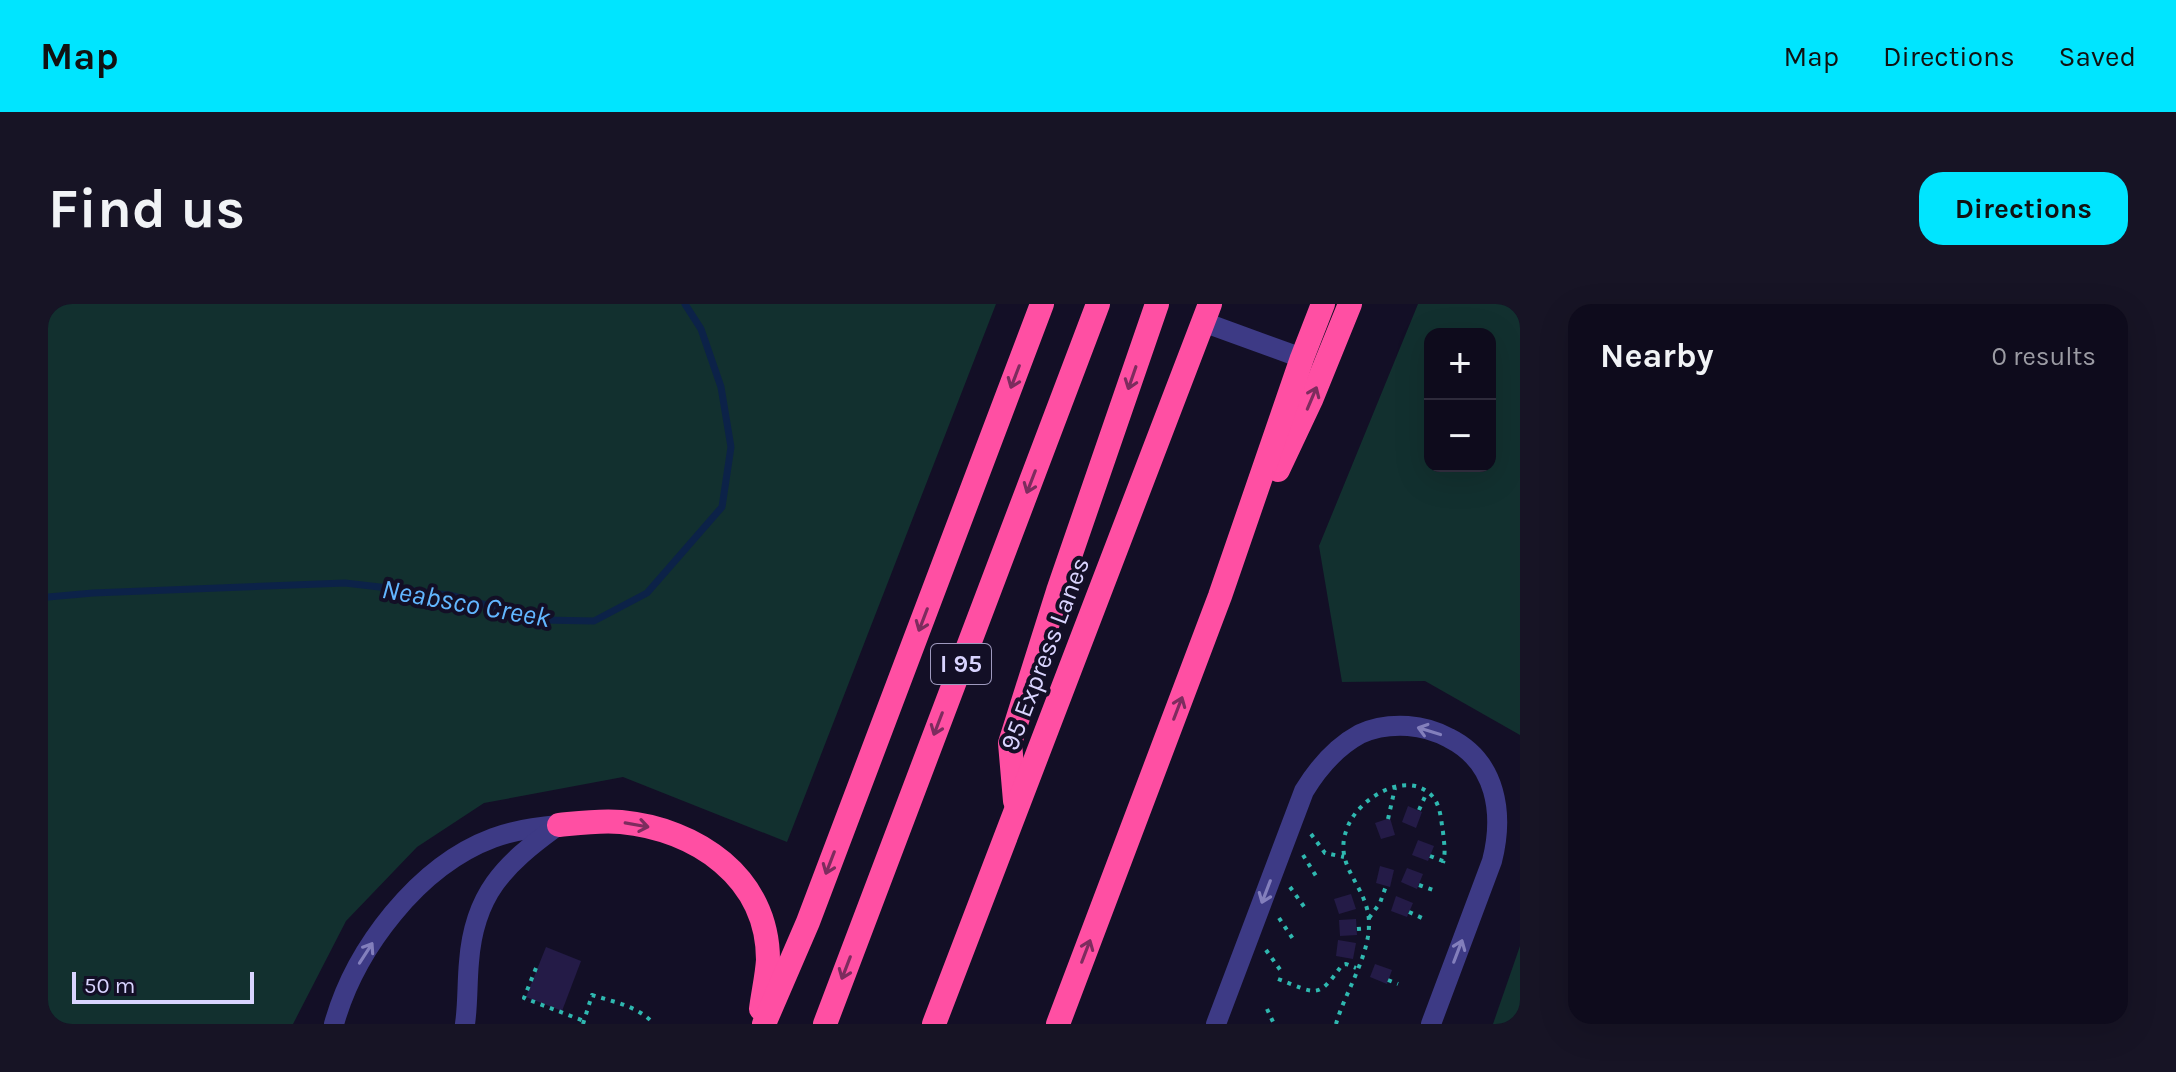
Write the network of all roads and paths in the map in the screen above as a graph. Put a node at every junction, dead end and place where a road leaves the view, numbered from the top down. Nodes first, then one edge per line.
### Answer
1 (1042, 304) edge
2 (1098, 304) edge
3 (1157, 304) edge
4 (1323, 304) edge
5 (1350, 304) edge
6 (1207, 313) edge
7 (1302, 358) junction
8 (1220, 596) junction
9 (1395, 788) junction
10 (1427, 792) junction
11 (1015, 808) junction
12 (1419, 810) dead end
13 (1388, 819) dead end
14 (559, 825) junction
15 (1325, 853) dead end
16 (1430, 856) dead end
17 (1344, 857) junction
18 (1419, 885) dead end
19 (1386, 886) dead end
20 (1433, 890) dead end
21 (1364, 902) junction
22 (1354, 904) dead end
23 (1409, 912) dead end
24 (1369, 918) junction
25 (1422, 918) dead end
26 (1368, 928) junction
27 (1357, 929) dead end
28 (536, 968) dead end
29 (1357, 968) junction
30 (1278, 979) dead end
31 (1388, 980) dead end
32 (1398, 984) dead end
33 (1267, 1009) dead end
34 (583, 1023) edge
35 (334, 1024) edge
36 (465, 1024) edge
37 (654, 1024) edge
38 (761, 1024) edge
39 (825, 1024) edge
40 (934, 1024) edge
41 (1058, 1024) edge
42 (1216, 1024) edge
43 (1274, 1024) edge
44 (1336, 1024) edge
45 (1431, 1024) edge

1 -> 38 highway
2 -> 39 highway, I 95
3 -> 11 highway
4 - 7 highway
8 -> 5 highway
6 - 7 lane
6 - 11 highway, 95 Express Lanes
7 - 8 highway
41 -> 8 highway
9 - 10 path
9 - 13 path
9 - 17 path
10 - 12 path
10 - 16 path
11 - 40 highway, 95 Express Lanes
35 -> 14 lane
14 - 36 lane
14 -> 38 highway
15 - 17 path
17 - 21 path
18 - 20 path
19 - 24 path
21 - 22 path
21 - 24 path
23 - 25 path
24 - 26 path
26 - 27 path
26 - 29 path
28 - 34 path
29 - 30 path
29 - 44 path
31 - 32 path
33 - 43 path
34 - 37 path
45 -> 42 lane

